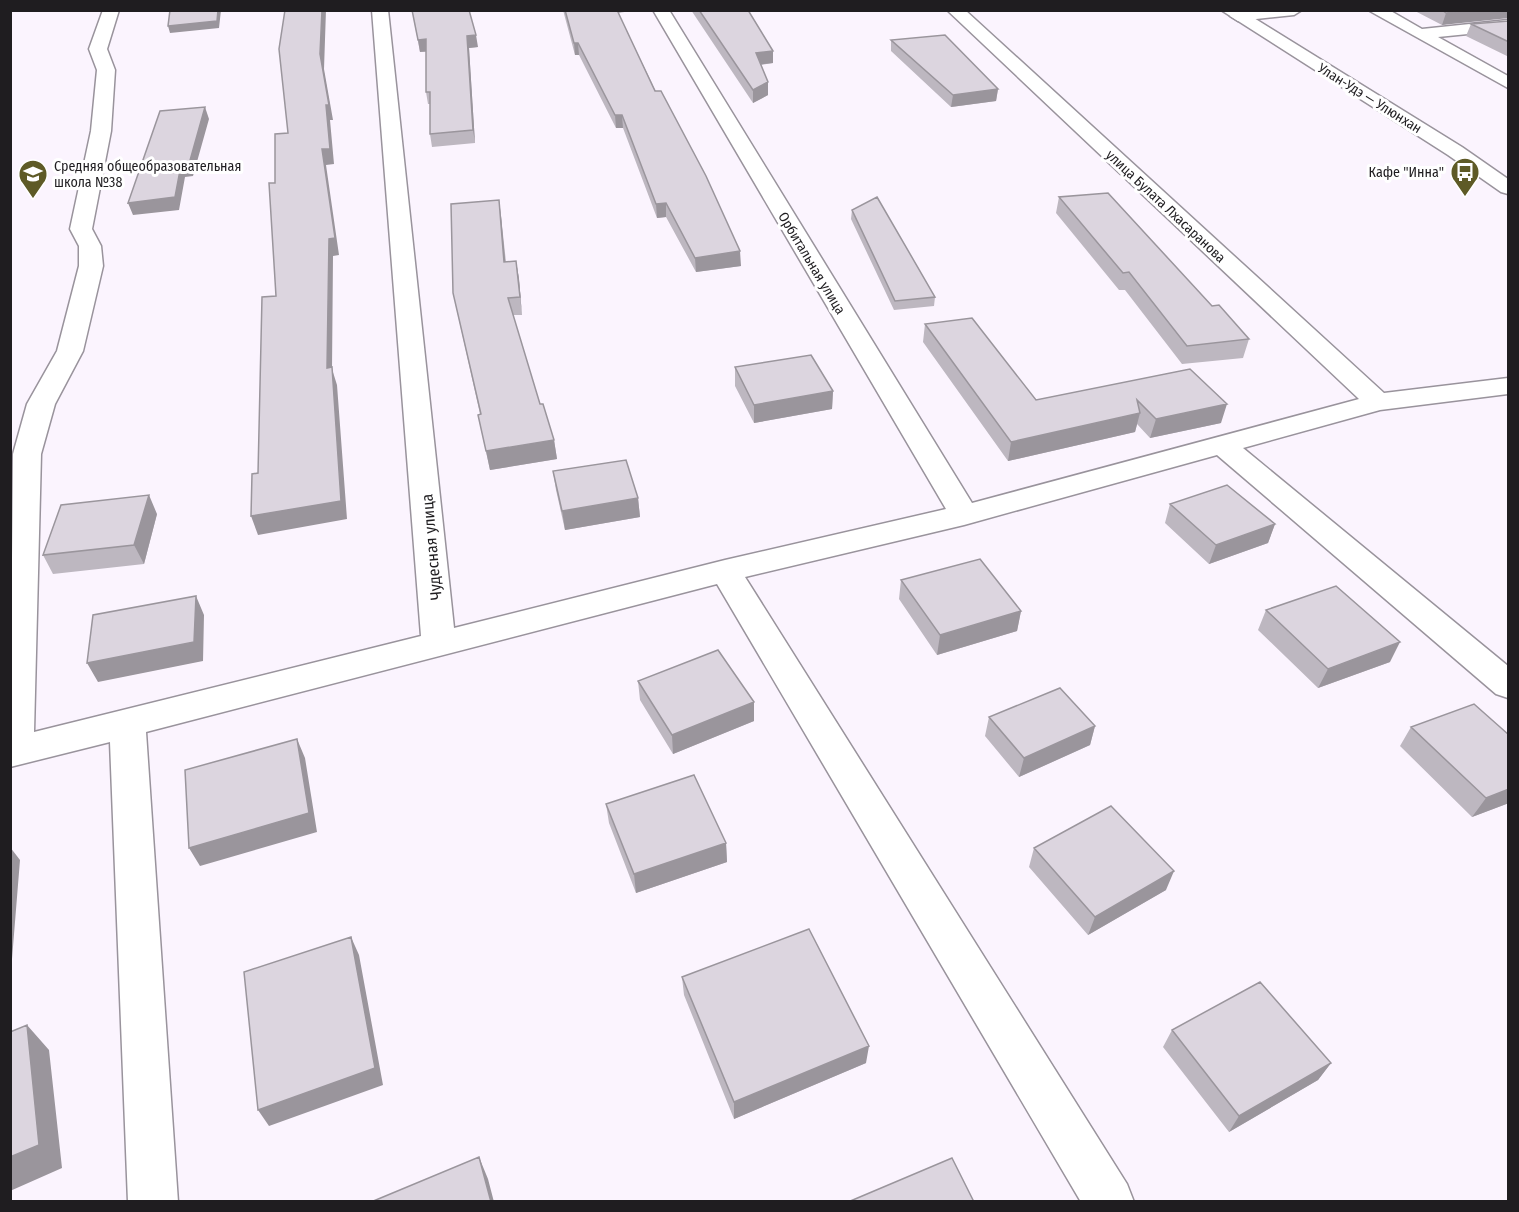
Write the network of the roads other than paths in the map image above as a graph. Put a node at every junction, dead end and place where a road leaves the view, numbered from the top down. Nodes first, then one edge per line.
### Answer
1 (111, 10) edge
2 (380, 10) edge
3 (661, 10) edge
4 (955, 10) edge
5 (1294, 10) edge
6 (1376, 10) edge
7 (1233, 13) edge
8 (1509, 25) edge
9 (1419, 34) junction
10 (1509, 83) edge
11 (1509, 188) edge
12 (1509, 386) edge
13 (1378, 402) junction
14 (1222, 445) junction
15 (964, 515) junction
16 (725, 571) junction
17 (439, 643) junction
18 (1509, 684) edge
19 (127, 723) junction
20 (13, 752) edge
21 (153, 1202) edge
22 (1109, 1202) edge

1 - 20 street
2 - 17 street, Чудесная улица
3 - 15 street, Орбитальная улица
4 - 13 street, улица Булата Лхасаранова
5 - 7 street
6 - 9 street
7 - 11 street, Улан-Удэ — Улюнхан
8 - 9 street
9 - 10 street
12 - 13 street
13 - 14 street
14 - 15 street
14 - 18 street
15 - 16 street
16 - 17 street
16 - 22 street
17 - 19 street
19 - 20 street
19 - 21 street

